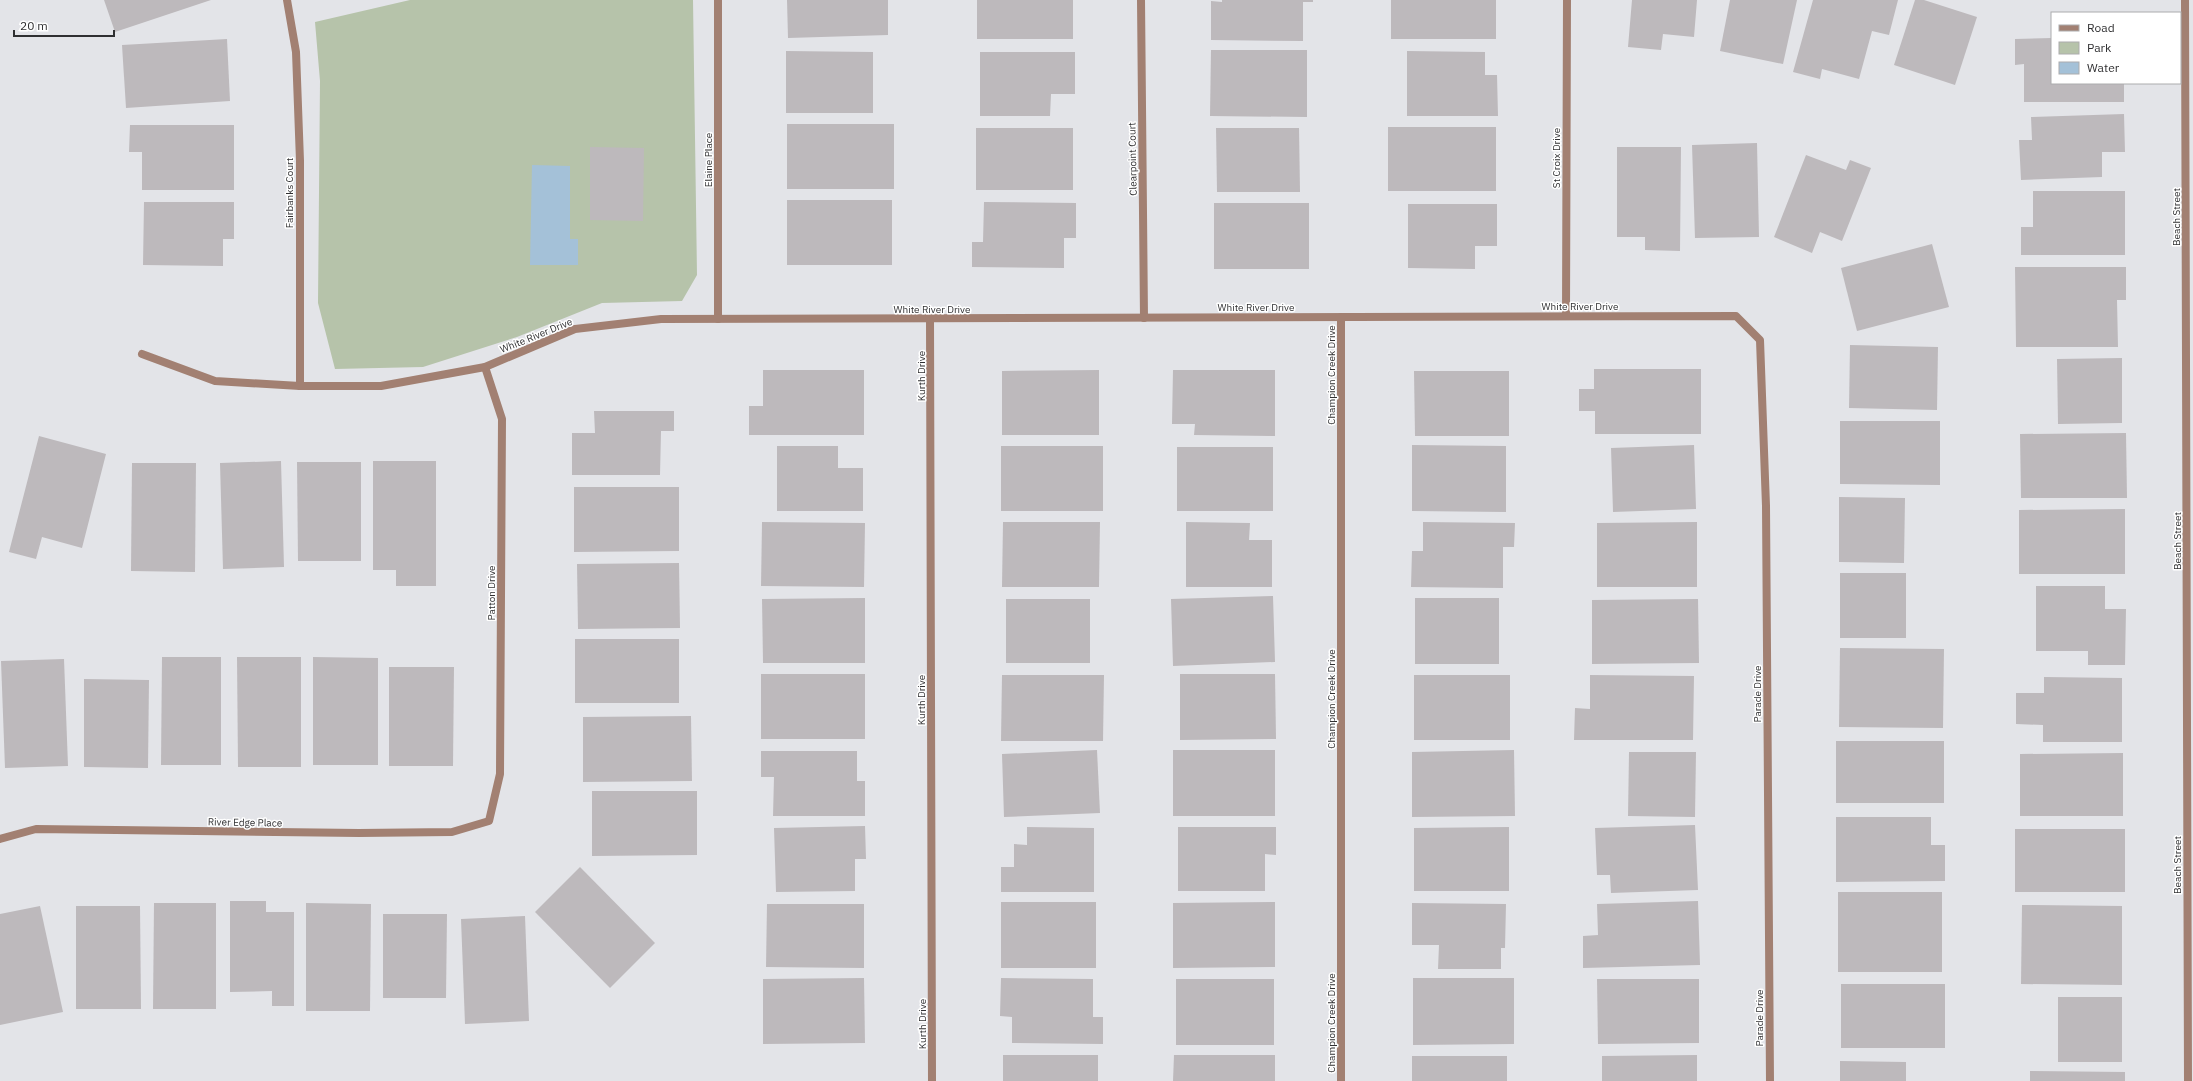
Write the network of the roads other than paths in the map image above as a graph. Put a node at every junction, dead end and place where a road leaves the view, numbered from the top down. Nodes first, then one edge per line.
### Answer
1 (287, 0) edge
2 (718, 0) edge
3 (1141, 0) edge
4 (1566, 0) edge
5 (2185, 0) edge
6 (1566, 316) junction
7 (1736, 316) joint
8 (1341, 317) junction
9 (1144, 318) junction
10 (718, 319) junction
11 (930, 319) junction
12 (142, 354) dead end
13 (485, 367) junction
14 (300, 386) junction
15 (2190, 395) edge
16 (489, 821) joint
17 (0, 839) edge
18 (932, 1081) edge
19 (1341, 1081) edge
20 (1770, 1081) edge
21 (2188, 1081) edge

1 - 14 street, Fairbanks Court
2 - 10 street, Elaine Place
3 - 9 street, Clearpoint Court
4 - 6 street, St Croix Drive
5 - 15 street, Beach Street
6 - 7 street, White River Drive
6 - 8 street, White River Drive
7 - 20 street, Parade Drive
8 - 9 street, White River Drive
8 - 19 street, Champion Creek Drive
9 - 11 street, White River Drive
10 - 11 street, White River Drive
10 - 13 street, White River Drive
11 - 18 street, Kurth Drive
12 - 14 street, White River Drive
13 - 14 street, White River Drive
13 - 16 street, Patton Drive
15 - 21 street, Beach Street
16 - 17 street, River Edge Place

